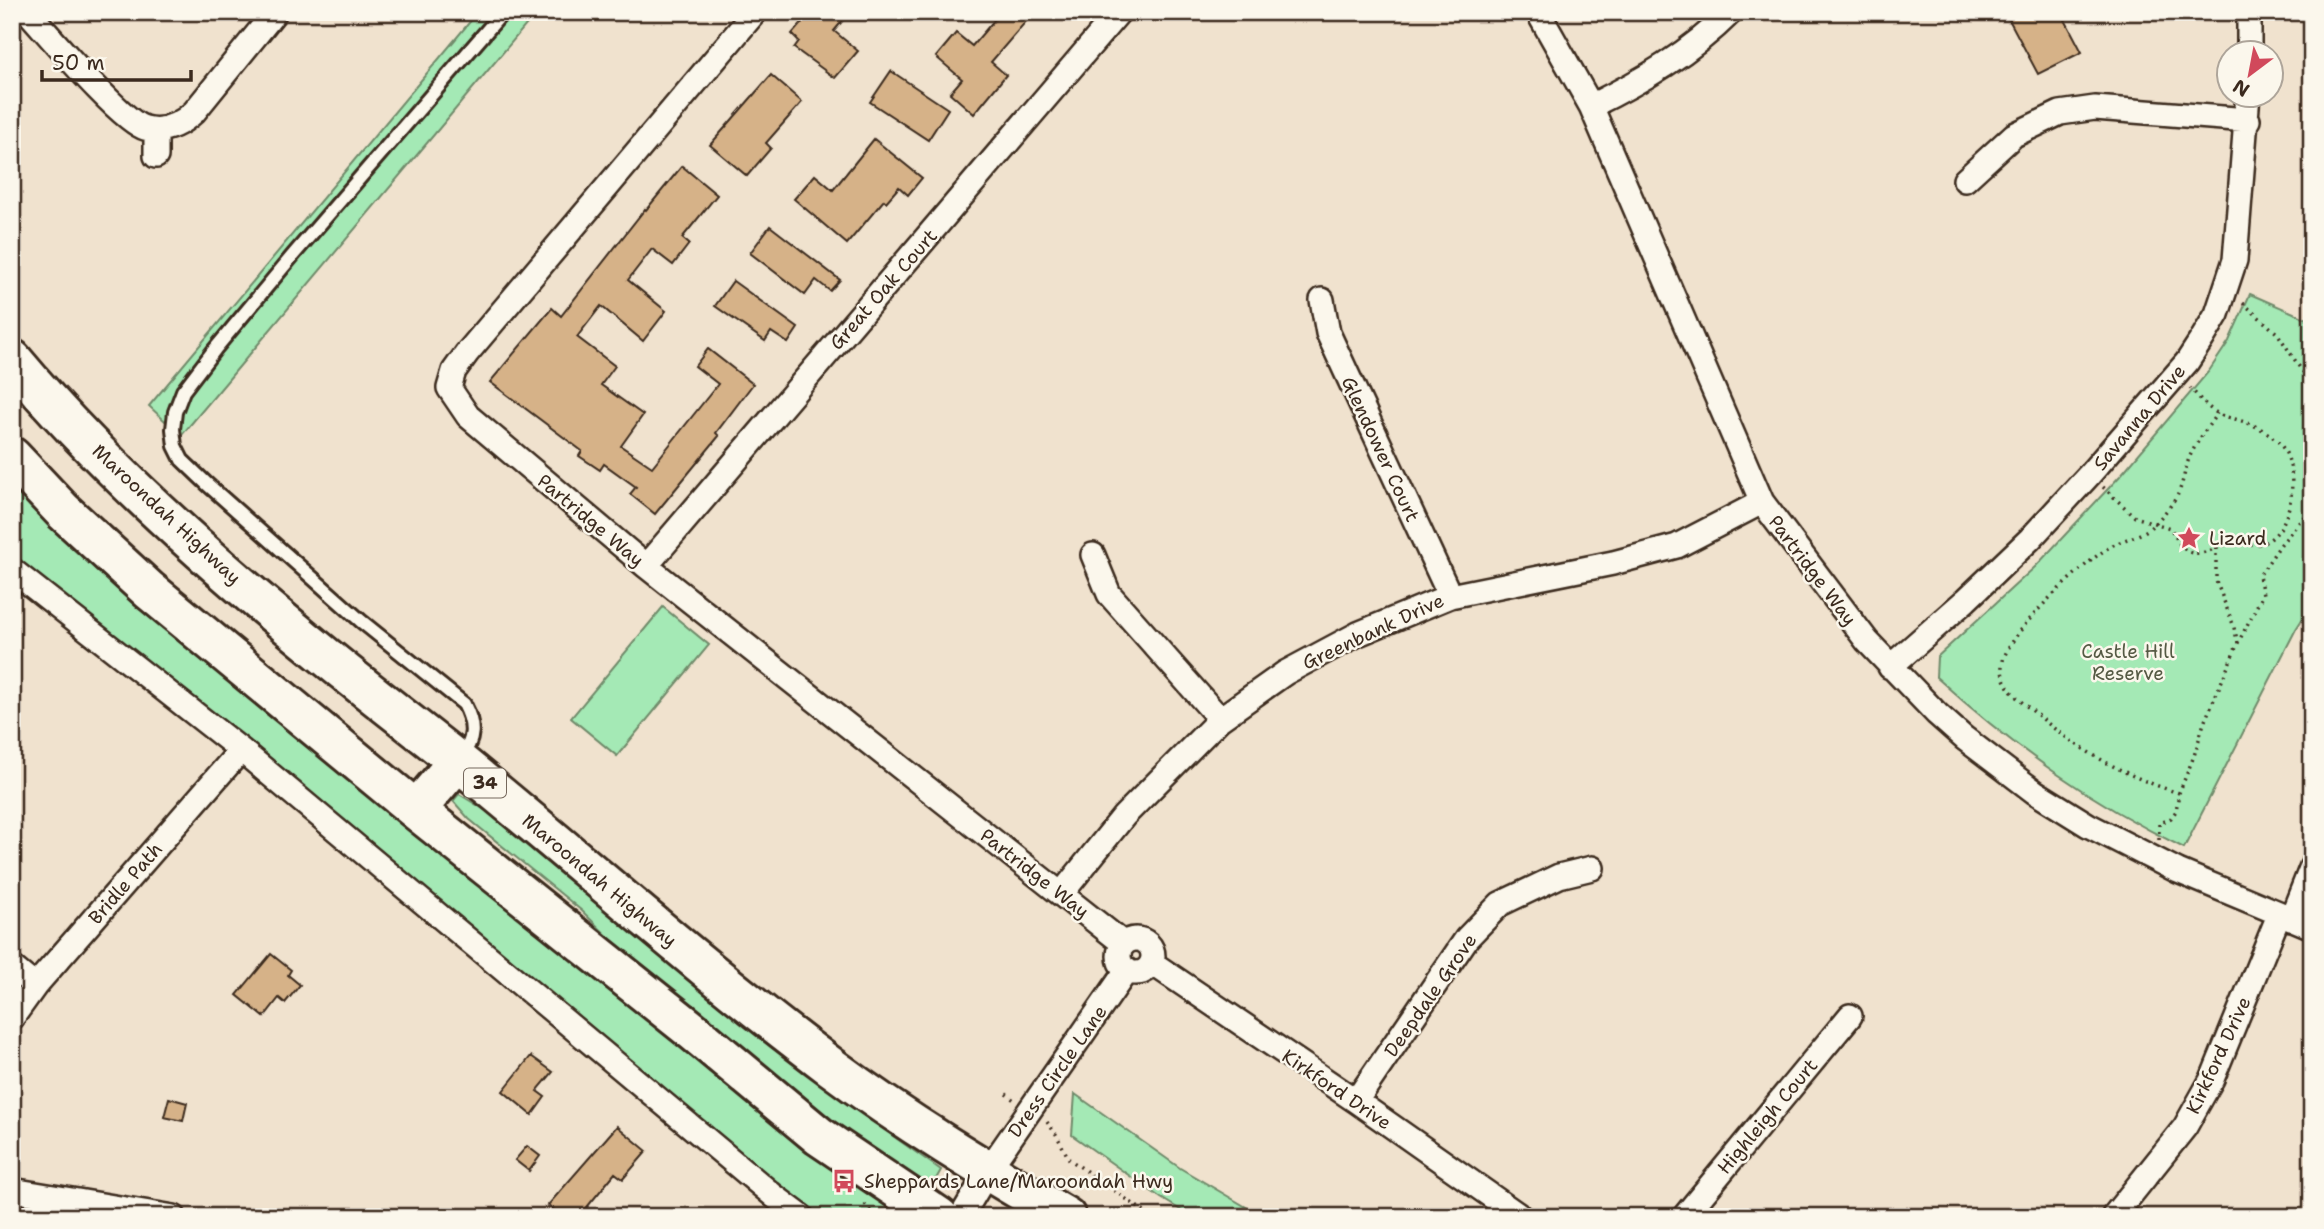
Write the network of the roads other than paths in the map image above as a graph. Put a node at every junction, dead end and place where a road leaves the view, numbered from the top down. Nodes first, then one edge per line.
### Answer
1 (28, 12) edge
2 (275, 12) edge
3 (503, 12) edge
4 (755, 12) edge
5 (1119, 12) edge
6 (1538, 12) edge
7 (1731, 12) edge
8 (2249, 12) edge
9 (2249, 38) edge
10 (1591, 106) junction
11 (2248, 108) edge
12 (2248, 120) junction
13 (156, 130) junction
14 (156, 156) dead end
15 (1965, 180) dead end
16 (1321, 300) dead end
17 (12, 359) edge
18 (12, 457) edge
19 (1762, 502) junction
20 (1093, 555) dead end
21 (646, 566) junction
22 (12, 570) edge
23 (1450, 596) junction
24 (1889, 667) junction
25 (1220, 719) junction
26 (241, 750) junction
27 (458, 761) junction
28 (416, 810) junction
29 (2312, 866) edge
30 (1592, 869) dead end
31 (1062, 893) junction
32 (2294, 920) edge
33 (1124, 944) junction
34 (1152, 963) junction
35 (12, 967) edge
36 (1128, 970) junction
37 (35, 986) junction
38 (1850, 1016) dead end
39 (12, 1018) edge
40 (1356, 1101) junction
41 (988, 1171) junction
42 (12, 1190) edge
43 (174, 1217) edge
44 (802, 1217) edge
45 (939, 1217) edge
46 (961, 1217) edge
47 (1066, 1217) edge
48 (1521, 1217) edge
49 (1684, 1217) edge
50 (2112, 1217) edge

1 - 13 street
2 - 13 street
3 - 27 lane
4 - 21 street, Partridge Way
5 - 21 street, Great Oak Court
6 - 10 street, Partridge Way
7 - 10 street
8 - 9 street
10 - 19 street, Partridge Way
11 - 12 street, Savanna Drive
12 - 15 street
12 - 24 street, Savanna Drive
13 - 14 street
16 - 23 street, Glendower Court
17 - 27 highway, Maroondah Highway / 34
18 - 28 highway
19 - 23 street, Greenbank Drive
19 - 24 street, Partridge Way
20 - 25 street
21 - 31 street, Partridge Way
22 - 26 street
23 - 25 street, Greenbank Drive
24 - 32 street, Partridge Way
25 - 31 street, Greenbank Drive
26 - 37 street, Bridle Path
26 - 44 street
27 - 28 highway
27 - 41 highway, Maroondah Highway / 34
28 - 45 highway
29 - 32 street, Kirkford Drive
30 - 40 street, Deepdale Grove
31 - 33 street, Partridge Way
32 - 50 street, Kirkford Drive
33 - 34 street
33 - 36 street
34 - 36 street
34 - 40 street, Kirkford Drive
35 - 37 street
36 - 41 street, Dress Circle Lane
37 - 39 street, Bridle Path
38 - 49 street, Highleigh Court
40 - 48 street, Kirkford Drive
41 - 46 street, Dress Circle Lane
41 - 47 highway, Maroondah Highway / 34
42 - 43 street

